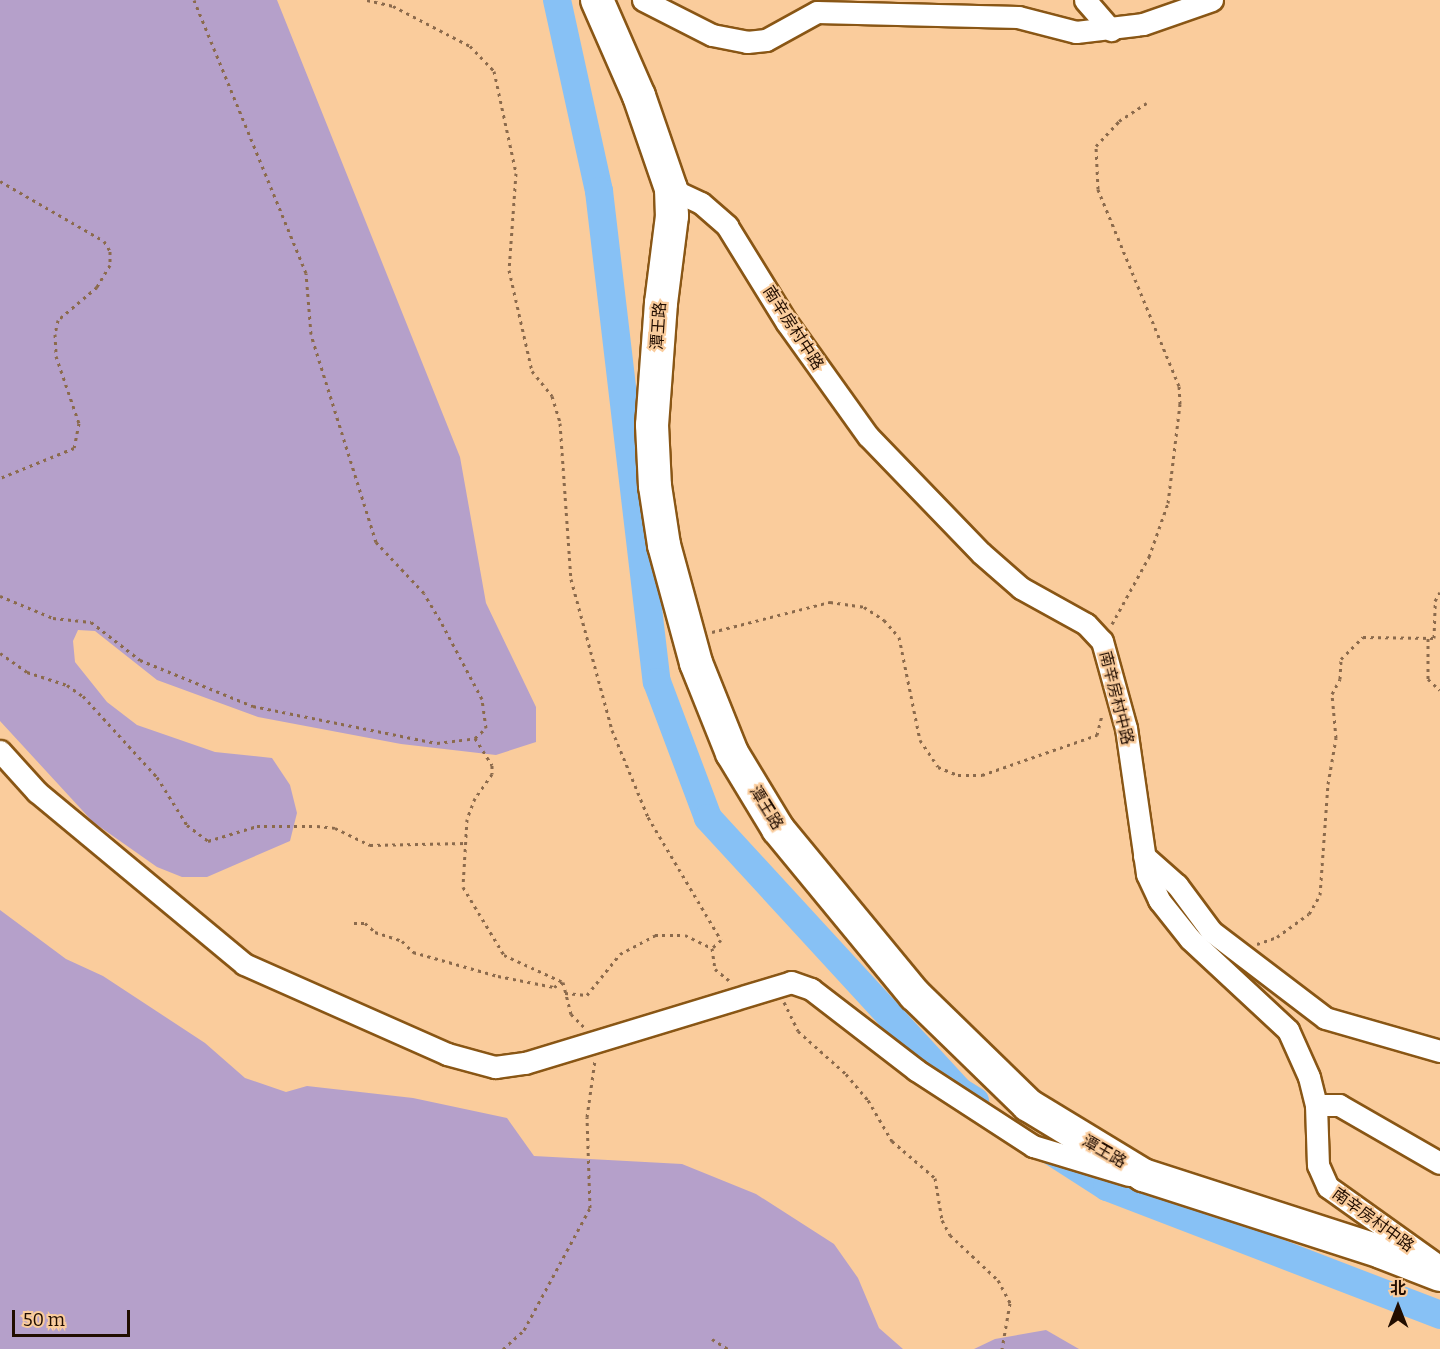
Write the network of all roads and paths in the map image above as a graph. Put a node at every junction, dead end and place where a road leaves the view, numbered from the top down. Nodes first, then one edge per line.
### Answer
1 (194, 0) edge
2 (367, 0) edge
3 (597, 0) edge
4 (643, 0) edge
5 (1085, 0) edge
6 (1212, 0) edge
7 (1111, 30) junction
8 (1147, 103) dead end
9 (0, 181) edge
10 (671, 189) junction
11 (0, 478) edge
12 (1440, 592) edge
13 (0, 596) edge
14 (689, 638) junction
15 (1428, 638) junction
16 (1102, 641) junction
17 (0, 653) edge
18 (1440, 690) edge
19 (1102, 709) dead end
20 (475, 738) junction
21 (0, 751) edge
22 (466, 843) junction
23 (1144, 856) junction
24 (354, 923) dead end
25 (712, 948) junction
26 (1236, 952) junction
27 (563, 982) junction
28 (778, 985) junction
29 (565, 993) junction
30 (734, 997) junction
31 (598, 1039) junction
32 (1440, 1051) edge
33 (1316, 1105) junction
34 (1440, 1163) edge
35 (1190, 1190) junction
36 (1440, 1268) edge
37 (1440, 1275) edge
38 (712, 1339) dead end
39 (503, 1349) edge
40 (728, 1349) edge
41 (1002, 1349) edge

1 - 20 path
2 - 25 path
3 - 10 highway, 潭王路
4 - 7 street
5 - 7 street
6 - 7 street
8 - 16 path
9 - 11 path
10 - 14 highway, 潭王路
10 - 16 street, 南辛房村中路
12 - 15 path
13 - 20 path
14 - 19 path
14 - 35 highway, 潭王路
15 - 18 path
15 - 26 path
16 - 23 street, 南辛房村中路
17 - 22 path
20 - 22 path
21 - 31 street
22 - 27 path
23 - 26 street
23 - 33 street, 南辛房村中路
24 - 27 path
25 - 29 path
25 - 30 path
26 - 32 street
27 - 29 path
28 - 30 street
28 - 35 street
28 - 41 path
29 - 31 path
30 - 31 street
31 - 39 path
33 - 34 street
33 - 36 street, 南辛房村中路
35 - 37 highway, 潭王路
38 - 40 path

